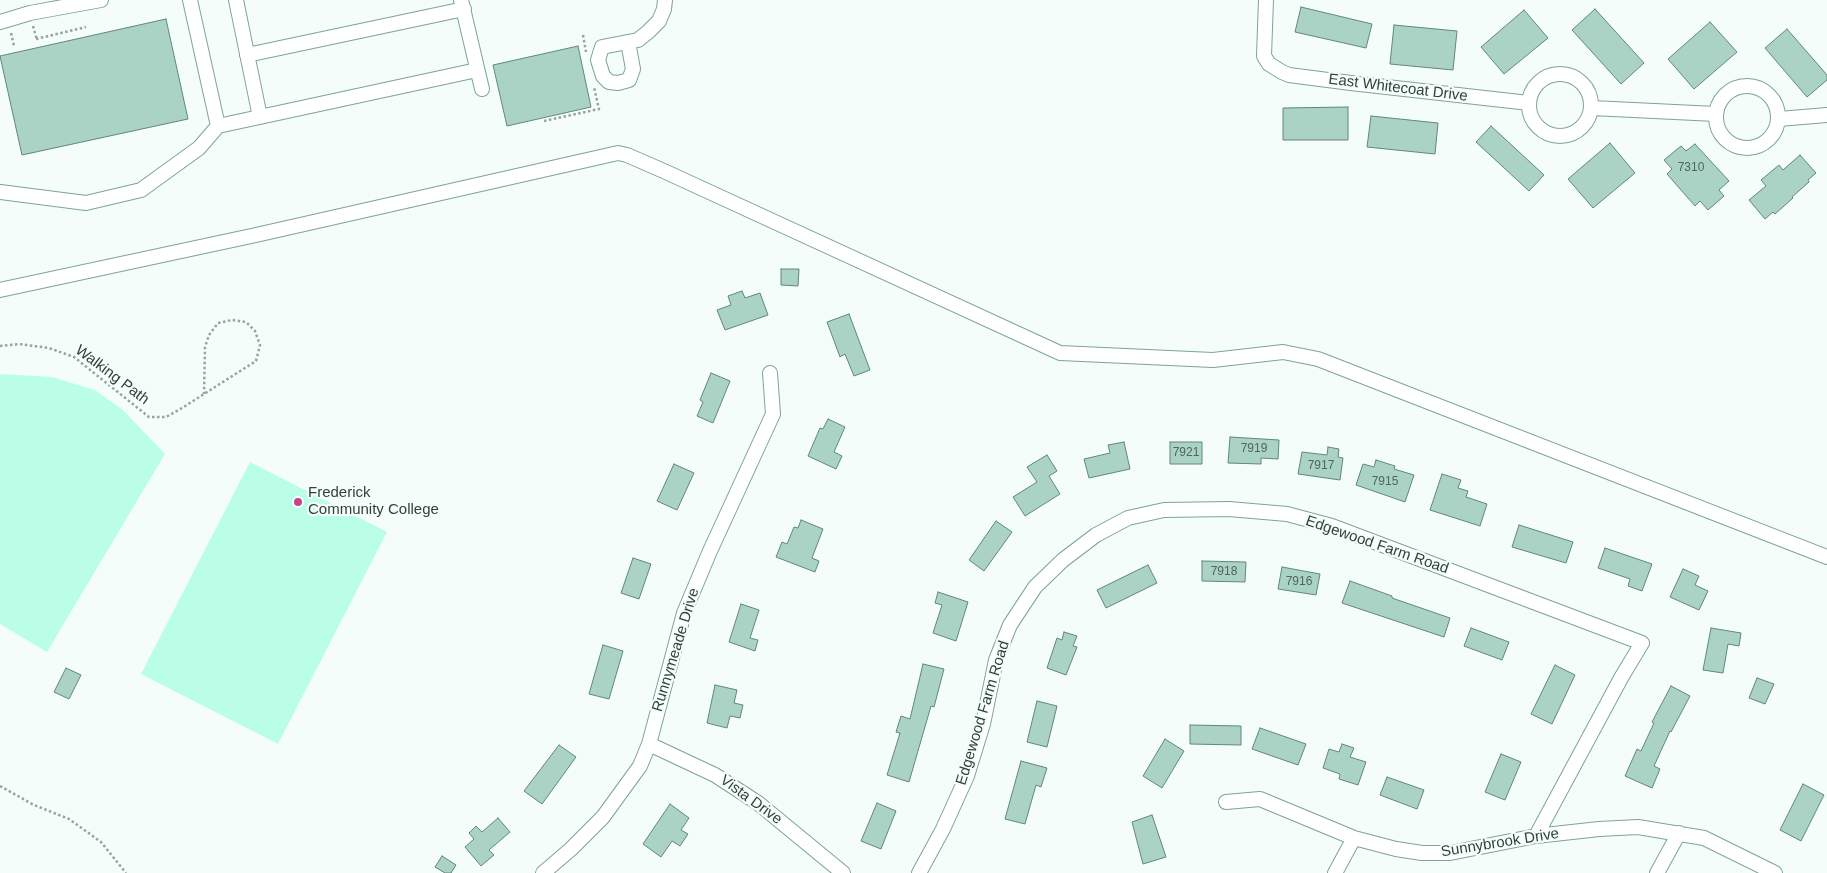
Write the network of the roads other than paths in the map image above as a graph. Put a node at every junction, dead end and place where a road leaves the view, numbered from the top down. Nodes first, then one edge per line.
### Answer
1 (101, 0) edge
2 (190, 0) edge
3 (236, 0) edge
4 (665, 0) edge
5 (1266, 0) edge
6 (462, 5) edge
7 (5, 26) edge
8 (628, 42) dead end
9 (247, 55) junction
10 (477, 70) junction
11 (482, 90) dead end
12 (1529, 103) junction
13 (1592, 108) junction
14 (1716, 114) junction
15 (1827, 115) edge
16 (260, 117) junction
17 (1779, 119) junction
18 (218, 126) junction
19 (0, 192) edge
20 (0, 290) edge
21 (770, 373) dead end
22 (1827, 557) edge
23 (648, 744) junction
24 (1226, 802) dead end
25 (1679, 833) junction
26 (1536, 836) junction
27 (1354, 838) junction
28 (543, 873) edge
29 (843, 873) edge
30 (919, 873) edge
31 (1335, 873) edge
32 (1657, 873) edge
33 (1775, 873) edge

1 - 7 street
2 - 18 street
3 - 9 street
4 - 8 street
5 - 12 street, East Whitecoat Drive
6 - 9 street
6 - 10 street
9 - 16 street
10 - 11 street
10 - 16 street
12 - 13 street
12 - 13 street
13 - 14 street
14 - 17 street
14 - 17 street
15 - 17 street
16 - 18 street
18 - 19 street
20 - 22 street
21 - 23 street, Runnymeade Drive
23 - 28 street, Runnymeade Drive
23 - 29 street, Vista Drive
24 - 27 street, Sunnybrook Drive
25 - 26 street, Sunnybrook Drive
25 - 32 street
25 - 33 street, Sunnybrook Drive
26 - 27 street, Sunnybrook Drive
26 - 30 street, Edgewood Farm Road
27 - 31 street

